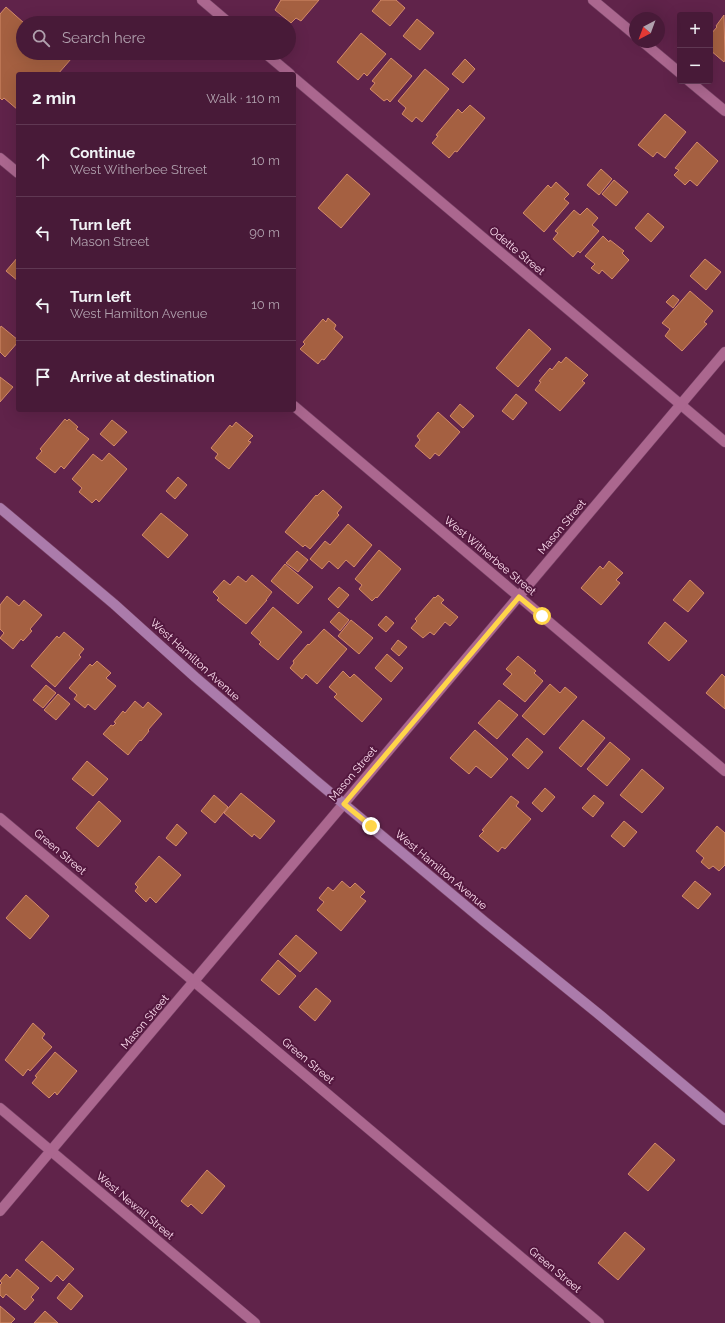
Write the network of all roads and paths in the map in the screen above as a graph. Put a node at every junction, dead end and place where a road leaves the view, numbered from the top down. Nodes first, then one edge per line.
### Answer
1 (202, 0) edge
2 (593, 0) edge
3 (221, 16) edge
4 (629, 30) edge
5 (650, 48) edge
6 (273, 60) edge
7 (677, 70) edge
8 (288, 72) edge
9 (296, 80) edge
10 (693, 84) edge
11 (725, 111) edge
12 (0, 158) edge
13 (16, 171) edge
14 (725, 352) edge
15 (681, 405) junction
16 (296, 408) edge
17 (725, 442) edge
18 (0, 508) edge
19 (519, 597) junction
20 (725, 771) edge
21 (344, 804) junction
22 (0, 818) edge
23 (194, 981) junction
24 (0, 1108) edge
25 (725, 1120) edge
26 (51, 1151) junction
27 (0, 1211) edge
28 (255, 1323) edge
29 (599, 1323) edge

1 - 3 street
2 - 4 street
5 - 7 street
6 - 8 street
9 - 15 street, Odette Street
10 - 11 street
12 - 13 street
14 - 15 street, Mason Street
15 - 17 street, Odette Street
15 - 19 street, Mason Street
16 - 19 street, West Witherbee Street
18 - 21 street, West Hamilton Avenue
19 - 20 street, West Witherbee Street
19 - 21 street, Mason Street
21 - 23 street, Mason Street
21 - 25 street, West Hamilton Avenue
22 - 23 street, Green Street
23 - 26 street, Mason Street
23 - 29 street, Green Street
24 - 26 street, West Newall Street
26 - 27 street, Mason Street
26 - 28 street, West Newall Street

